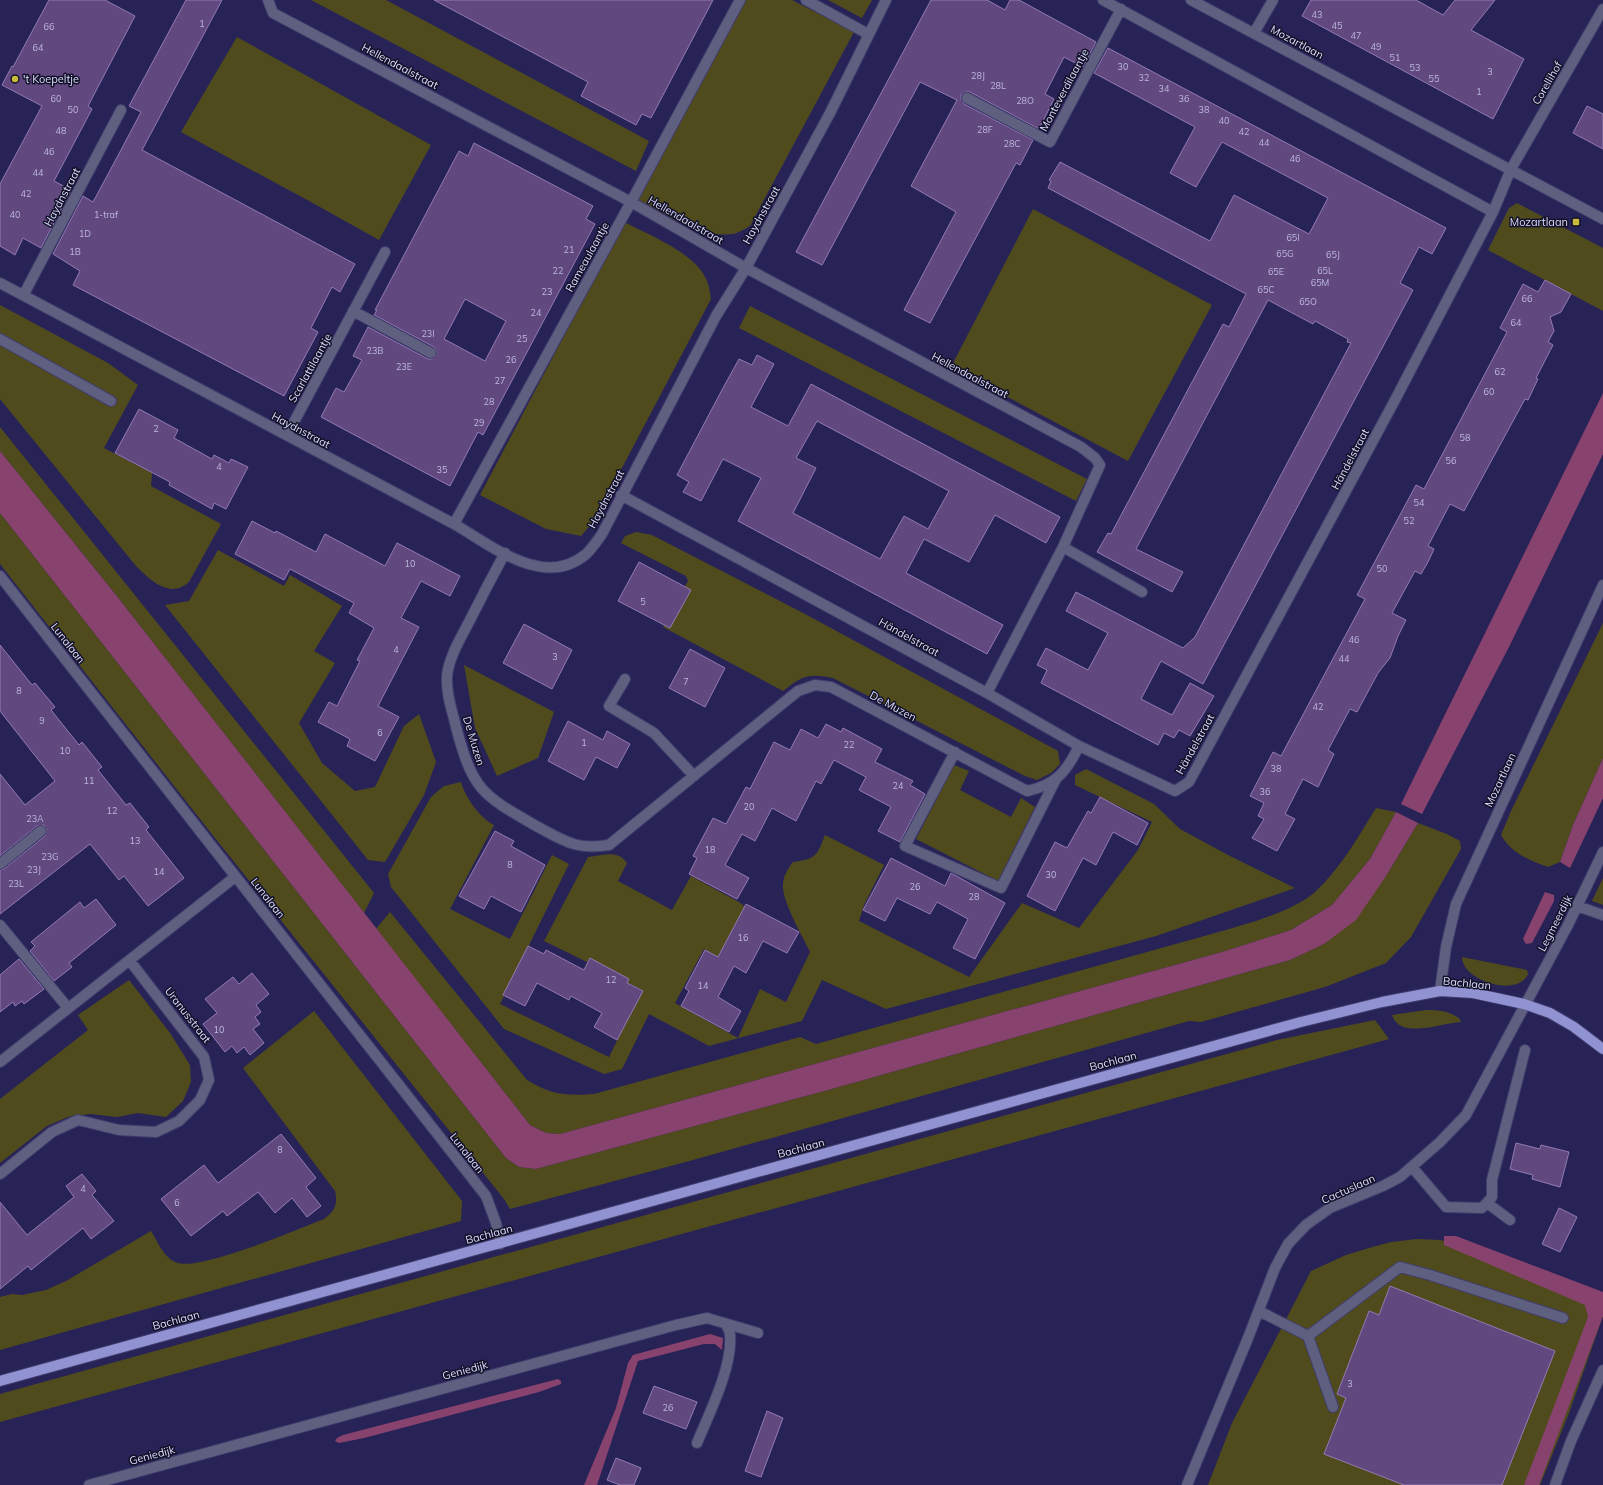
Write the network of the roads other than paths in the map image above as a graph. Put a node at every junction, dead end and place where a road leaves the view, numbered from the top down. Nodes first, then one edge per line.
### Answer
1 (268, 0) edge
2 (740, 0) edge
3 (806, 0) edge
4 (886, 0) edge
5 (1103, 0) edge
6 (1191, 0) edge
7 (1273, 0) edge
8 (1121, 9) junction
9 (1603, 9) edge
10 (1254, 33) junction
11 (868, 34) junction
12 (967, 98) dead end
13 (121, 110) dead end
14 (1511, 169) junction
15 (631, 202) junction
16 (1494, 212) junction
17 (1603, 218) edge
18 (385, 252) dead end
19 (746, 268) junction
20 (0, 283) edge
21 (24, 294) junction
22 (353, 311) junction
23 (0, 339) edge
24 (430, 353) dead end
25 (111, 401) dead end
26 (287, 435) junction
27 (621, 495) junction
28 (454, 524) junction
29 (1063, 547) junction
30 (505, 553) junction
31 (0, 576) edge
32 (1603, 585) edge
33 (1142, 592) dead end
34 (625, 679) dead end
35 (987, 693) junction
36 (1080, 746) junction
37 (955, 752) junction
38 (694, 776) junction
39 (1056, 780) junction
40 (42, 831) dead end
41 (1603, 852) edge
42 (0, 864) edge
43 (235, 877) junction
44 (1577, 906) junction
45 (1603, 915) edge
46 (0, 925) edge
47 (130, 961) junction
48 (1440, 991) junction
49 (1524, 1004) junction
50 (68, 1008) junction
51 (1603, 1049) edge
52 (1525, 1050) dead end
53 (0, 1062) edge
54 (1412, 1167) junction
55 (0, 1174) edge
56 (1487, 1203) junction
57 (1510, 1220) dead end
58 (500, 1244) junction
59 (1259, 1311) junction
60 (1563, 1318) dead end
61 (726, 1324) junction
62 (758, 1333) dead end
63 (1308, 1336) junction
64 (1603, 1370) edge
65 (0, 1381) edge
66 (1333, 1407) dead end
67 (696, 1443) dead end
68 (89, 1485) edge
69 (1187, 1485) edge
70 (1555, 1485) edge

1 - 15 street, Hellendaalstraat
2 - 15 street, Rameaulaantje
3 - 11 street
4 - 11 street, Haydnstraat
5 - 8 street
6 - 10 street, Mozartlaan
7 - 10 street
8 - 12 street, Monteverdilaantje
8 - 16 street
9 - 14 street, Corellihof
10 - 14 street, Mozartlaan
11 - 19 street, Haydnstraat
13 - 21 street, Haydnstraat
14 - 16 street, Händelstraat
14 - 17 street, Mozartlaan
15 - 19 street, Hellendaalstraat
15 - 28 street, Rameaulaantje
16 - 36 street, Händelstraat
18 - 22 street, Scarlattilaantje
19 - 27 street, Haydnstraat
19 - 29 street, Hellendaalstraat
20 - 21 street, Haydnstraat
21 - 26 street, Haydnstraat
22 - 24 street
22 - 26 street, Scarlattilaantje
23 - 25 street
26 - 28 street, Haydnstraat
27 - 30 street, Haydnstraat
27 - 35 street, Händelstraat
28 - 30 street, Haydnstraat
29 - 33 street
29 - 35 street, Hellendaalstraat
30 - 38 street, De Muzen
31 - 43 street, Lunalaan
32 - 48 street, Mozartlaan
34 - 38 street
35 - 36 street, Händelstraat
36 - 39 street, De Muzen
37 - 38 street, De Muzen
37 - 39 street, De Muzen
37 - 39 street
40 - 42 street
41 - 44 street, Legmeerdijk
43 - 47 street
43 - 58 street, Lunalaan
44 - 45 street
44 - 49 street, Legmeerdijk
46 - 50 street
47 - 50 street
47 - 55 street, Uranusstraat
48 - 49 main road, Bachlaan
48 - 58 main road, Bachlaan
49 - 51 main road, Bachlaan
49 - 54 street, Cactuslaan
50 - 53 street
52 - 56 street
54 - 56 street
54 - 59 street, Cactuslaan
56 - 57 street
58 - 65 main road, Bachlaan
59 - 63 street
59 - 69 street, Cactuslaan
60 - 63 street
61 - 62 street, Geniedijk
61 - 67 street
61 - 68 street, Geniedijk
63 - 66 street
64 - 70 street

